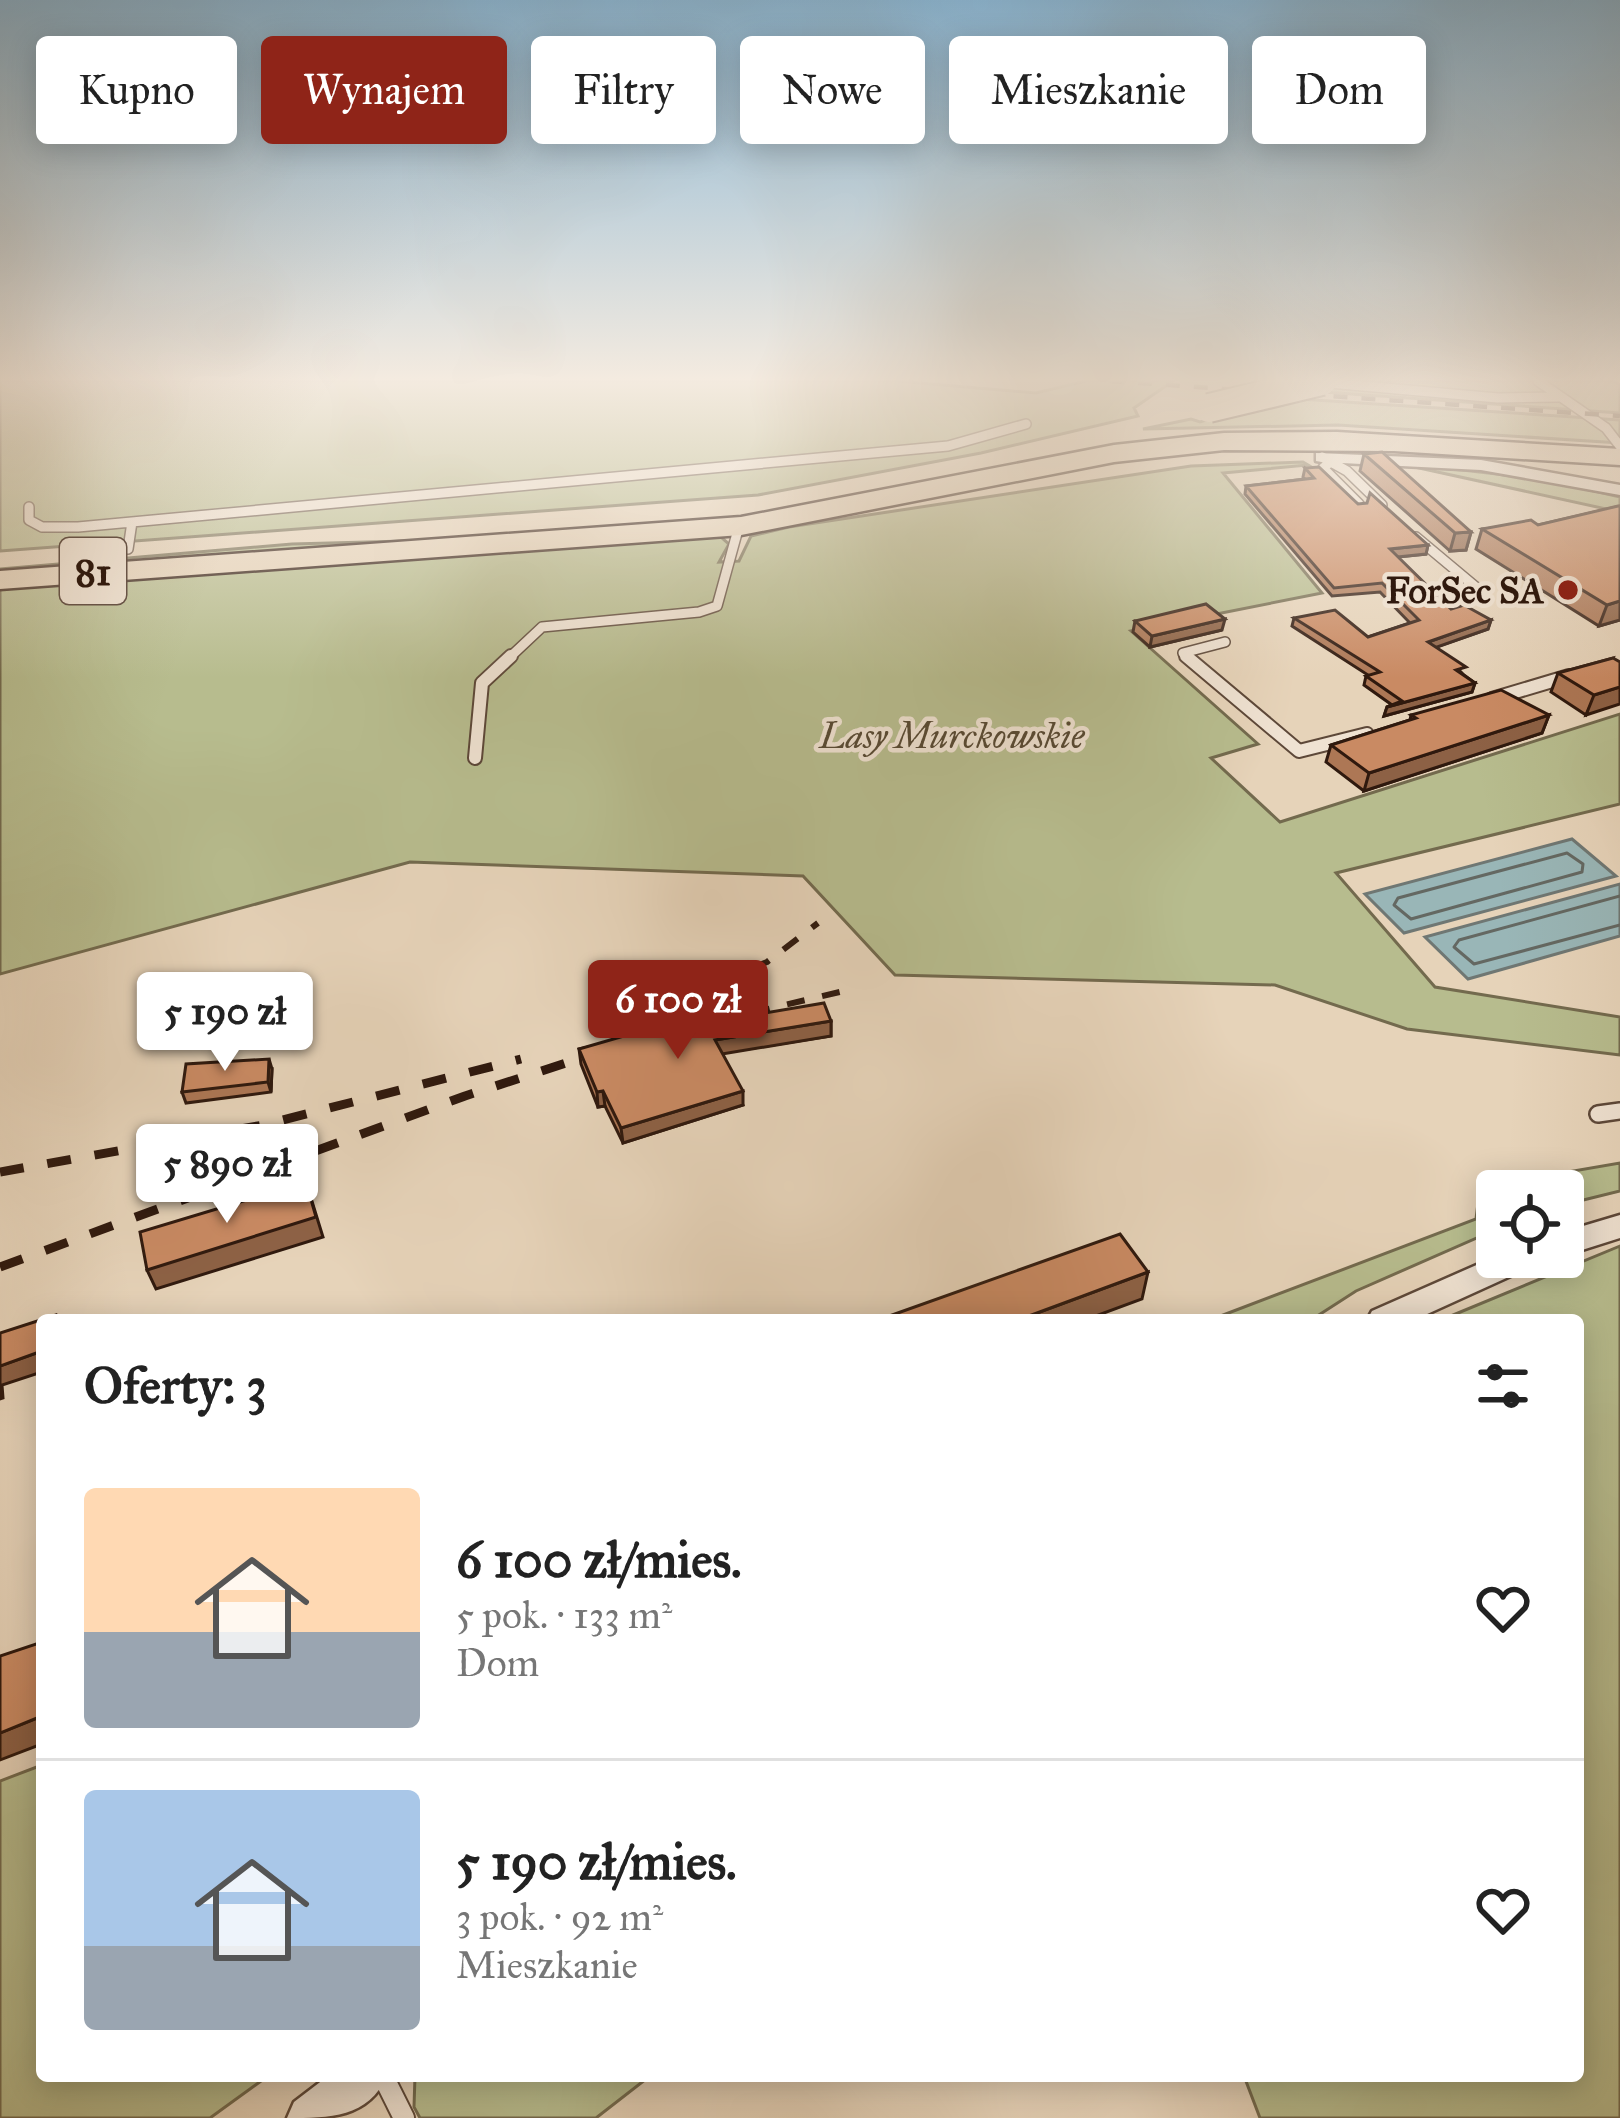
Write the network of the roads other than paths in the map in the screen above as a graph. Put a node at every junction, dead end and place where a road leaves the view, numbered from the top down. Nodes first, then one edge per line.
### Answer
1 (640, 480) edge
2 (913, 480) edge
3 (991, 480) edge
4 (1052, 480) edge
5 (1334, 480) edge
6 (1356, 480) edge
7 (1564, 480) edge
8 (1620, 490) edge
9 (1359, 504) edge
10 (29, 507) dead end
11 (871, 508) junction
12 (1389, 512) edge
13 (740, 526) junction
14 (1406, 527) edge
15 (130, 536) junction
16 (0, 560) edge
17 (0, 580) edge
18 (1477, 588) dead end
19 (1225, 642) dead end
20 (1593, 668) edge
21 (1468, 706) edge
22 (1384, 730) edge
23 (476, 758) dead end
24 (1620, 1111) edge
25 (1598, 1114) dead end
26 (1620, 1226) edge
27 (1584, 1237) edge
28 (1477, 1278) edge
29 (1396, 1314) edge
30 (357, 2082) edge
31 (386, 2082) edge
32 (310, 2118) edge
33 (404, 2118) edge

1 - 15 lane
2 - 15 main road, 81
3 - 11 main road, 81
4 - 11 main road
5 - 9 lane
6 - 12 lane
7 - 8 street
10 - 15 lane
11 - 13 main road, 81
13 - 17 main road, 81
13 - 23 lane
14 - 18 lane
15 - 16 main road, 81
19 - 22 lane
20 - 21 lane
24 - 25 lane
26 - 27 street
28 - 29 street
30 - 32 street
31 - 33 lane

